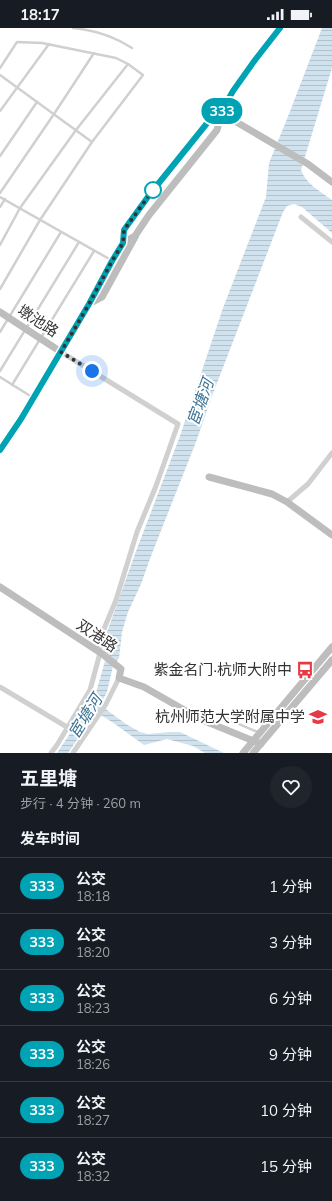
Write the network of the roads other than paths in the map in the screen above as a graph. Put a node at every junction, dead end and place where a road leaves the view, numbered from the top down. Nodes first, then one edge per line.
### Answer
1 (73, 28) edge
2 (280, 28) edge
3 (49, 44) junction
4 (132, 48) dead end
5 (94, 53) junction
6 (128, 64) junction
7 (0, 68) edge
8 (0, 75) edge
9 (17, 87) junction
10 (37, 102) junction
11 (0, 111) edge
12 (221, 112) junction
13 (54, 114) junction
14 (76, 130) junction
15 (92, 142) junction
16 (0, 156) edge
17 (332, 182) edge
18 (0, 193) edge
19 (0, 197) edge
20 (5, 199) junction
21 (0, 207) edge
22 (20, 208) junction
23 (301, 217) dead end
24 (40, 220) junction
25 (61, 232) junction
26 (135, 236) junction
27 (79, 242) junction
28 (332, 242) edge
29 (123, 243) junction
30 (0, 245) edge
31 (94, 251) junction
32 (112, 261) junction
33 (0, 289) edge
34 (89, 304) junction
35 (0, 312) edge
36 (9, 318) junction
37 (26, 328) junction
38 (0, 332) edge
39 (41, 338) junction
40 (61, 352) junction
41 (0, 371) edge
42 (0, 378) edge
43 (12, 385) junction
44 (34, 399) junction
45 (0, 450) edge
46 (332, 453) edge
47 (209, 477) dead end
48 (287, 502) junction
49 (332, 535) edge
50 (0, 587) edge
51 (332, 647) edge
52 (100, 653) junction
53 (332, 660) edge
54 (119, 678) junction
55 (0, 687) edge
56 (205, 720) junction
57 (67, 727) junction
58 (260, 733) junction
59 (254, 741) junction
60 (261, 744) junction
61 (51, 753) edge
62 (73, 753) edge
63 (244, 753) edge
64 (253, 753) edge

1 - 4 lane
2 - 12 street
3 - 5 lane
3 - 7 lane
3 - 9 lane
5 - 6 lane
5 - 13 lane
6 - 14 lane
6 - 15 lane
8 - 9 lane
9 - 10 lane
9 - 11 lane
10 - 13 lane
10 - 16 lane
12 - 17 street
12 - 26 street
12 - 29 street
13 - 14 lane
13 - 18 lane
14 - 15 lane
14 - 22 lane
15 - 24 lane
19 - 20 lane
20 - 21 lane
20 - 22 lane
22 - 24 lane
22 - 30 lane
23 - 28 street
24 - 25 lane
24 - 33 lane
25 - 27 lane
25 - 36 lane
26 - 29 street
26 - 34 street
27 - 31 lane
27 - 37 lane
29 - 32 street
31 - 32 lane
31 - 39 lane
32 - 34 street
34 - 40 street
35 - 36 street, 墩池路
36 - 37 street, 墩池路
36 - 38 lane
37 - 39 street, 墩池路
37 - 41 lane
39 - 40 street, 墩池路
39 - 43 lane
40 - 44 street
40 - 52 street
42 - 43 lane
43 - 44 lane
44 - 45 street
46 - 48 street
47 - 48 street
48 - 49 street
50 - 52 street, 双港路
51 - 58 street
52 - 54 street, 双港路
52 - 57 street
53 - 60 street
54 - 56 street
54 - 62 street
55 - 57 street
56 - 58 lane
56 - 59 street
57 - 61 street
58 - 59 street
59 - 60 street
59 - 63 street
60 - 64 street

